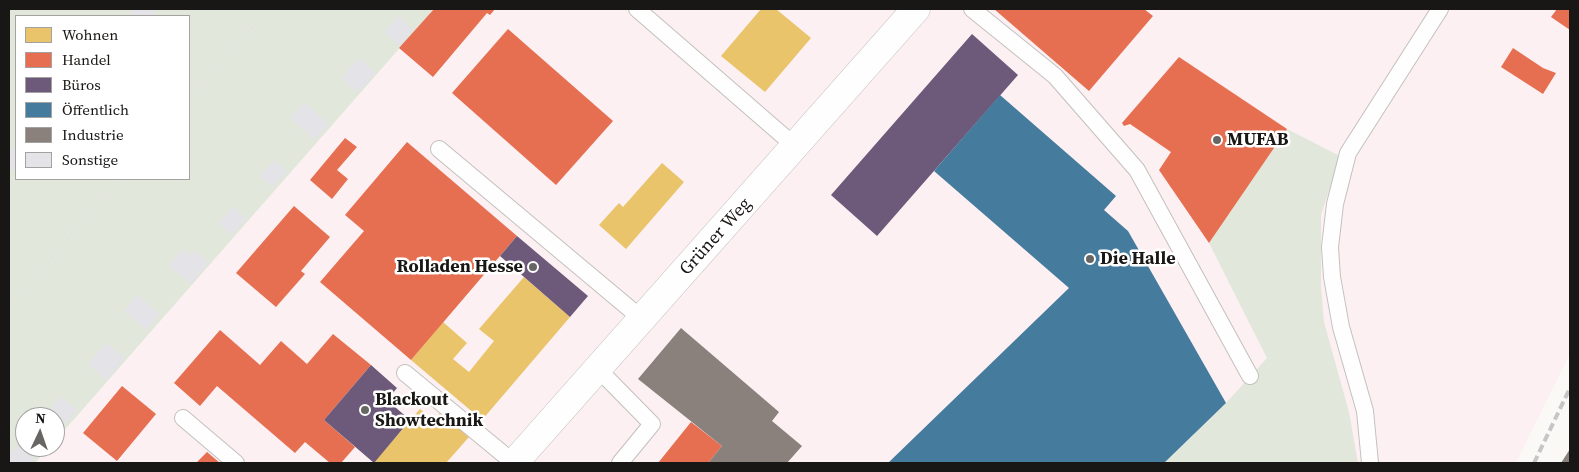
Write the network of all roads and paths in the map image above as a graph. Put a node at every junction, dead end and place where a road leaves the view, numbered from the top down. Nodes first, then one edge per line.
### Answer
1 (268, 9) edge
2 (637, 9) edge
3 (916, 9) edge
4 (972, 9) edge
5 (1440, 9) edge
6 (190, 99) edge
7 (796, 146) junction
8 (439, 149) dead end
9 (119, 180) edge
10 (9, 307) edge
11 (642, 319) junction
12 (598, 369) junction
13 (405, 374) dead end
14 (1250, 376) dead end
15 (183, 418) dead end
16 (236, 463) edge
17 (514, 463) edge
18 (620, 463) edge
19 (1370, 463) edge

1 - 6 path
2 - 7 lane
3 - 7 street, Grüner Weg
4 - 14 lane
5 - 19 lane
7 - 11 street, Grüner Weg
8 - 11 lane
9 - 10 path
11 - 12 street, Grüner Weg
12 - 17 street, Grüner Weg
12 - 18 lane
13 - 17 lane
15 - 16 lane

